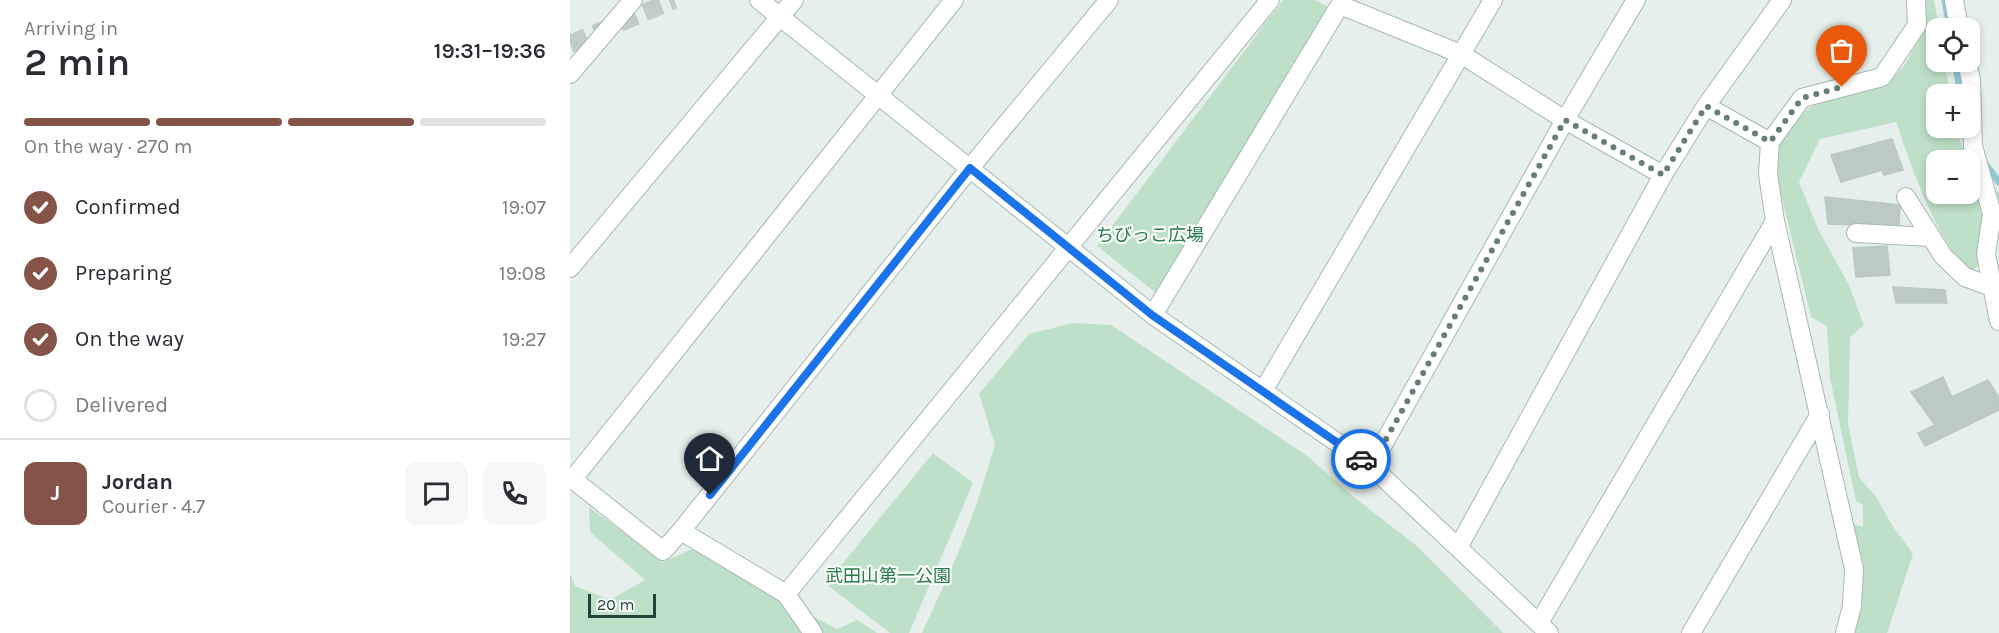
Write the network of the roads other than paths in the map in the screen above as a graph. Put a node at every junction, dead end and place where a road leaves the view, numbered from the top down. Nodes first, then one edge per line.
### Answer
1 (633, 0) edge
2 (759, 0) edge
3 (794, 0) edge
4 (954, 0) edge
5 (1109, 0) edge
6 (1270, 0) edge
7 (1493, 0) edge
8 (1636, 0) edge
9 (1782, 0) edge
10 (1916, 0) edge
11 (1954, 0) edge
12 (781, 17) junction
13 (1957, 18) edge
14 (1461, 54) junction
15 (1969, 72) edge
16 (570, 74) edge
17 (879, 95) junction
18 (1706, 106) junction
19 (1565, 120) junction
20 (1770, 142) junction
21 (970, 168) junction
22 (1663, 175) junction
23 (1906, 197) dead end
24 (1774, 221) junction
25 (1856, 233) dead end
26 (1931, 237) junction
27 (1070, 248) junction
28 (570, 268) edge
29 (1992, 287) junction
30 (1152, 315) junction
31 (1999, 321) edge
32 (1263, 391) junction
33 (1820, 414) junction
34 (1371, 466) junction
35 (572, 478) edge
36 (681, 531) junction
37 (1458, 546) junction
38 (786, 594) junction
39 (1544, 628) edge
40 (813, 633) edge
41 (1691, 633) edge
42 (1845, 633) edge

1 - 16 street
2 - 12 street
3 - 12 street
4 - 17 street
5 - 21 street
6 - 27 street
7 - 14 street
8 - 19 street
9 - 18 street
10 - 20 street
11 - 13 street
12 - 17 street
12 - 28 street
14 - 19 street
14 - 30 street
14 - 32 street
15 - 29 street
17 - 21 street
17 - 35 street
18 - 20 street
18 - 22 street
19 - 22 street
19 - 34 street
20 - 24 street
21 - 27 street
21 - 36 street
22 - 37 street
23 - 26 street
24 - 33 street
24 - 39 street
25 - 26 street
26 - 29 street
27 - 30 street
27 - 38 street
29 - 31 street
30 - 32 street
32 - 34 street
33 - 41 street
33 - 42 street
34 - 37 street
35 - 36 street
36 - 38 street
37 - 39 street
38 - 40 street

